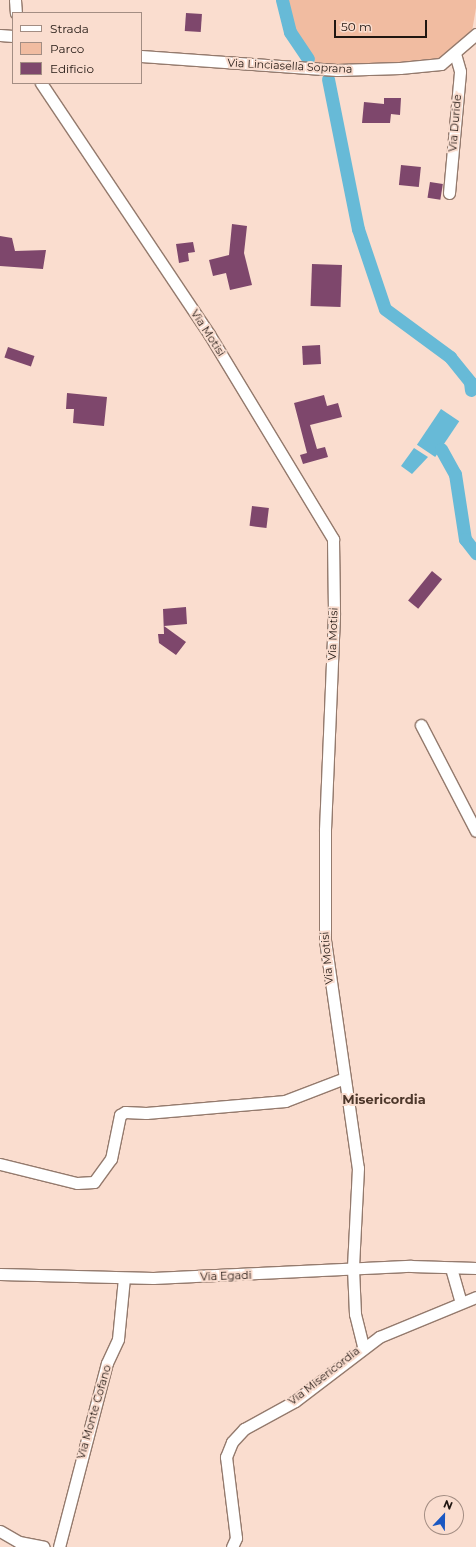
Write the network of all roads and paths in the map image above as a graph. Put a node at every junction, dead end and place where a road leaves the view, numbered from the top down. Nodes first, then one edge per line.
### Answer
1 (15, 0) edge
2 (16, 12) edge
3 (476, 34) edge
4 (0, 35) edge
5 (12, 36) edge
6 (455, 54) junction
7 (142, 56) edge
8 (42, 84) edge
9 (449, 193) dead end
10 (421, 725) dead end
11 (476, 832) edge
12 (342, 1079) junction
13 (0, 1164) edge
14 (352, 1268) junction
15 (451, 1268) junction
16 (476, 1268) edge
17 (0, 1274) edge
18 (124, 1278) junction
19 (476, 1297) edge
20 (461, 1302) junction
21 (362, 1347) junction
22 (0, 1531) edge
23 (44, 1547) edge
24 (59, 1547) edge
25 (232, 1547) edge

1 - 2 street
3 - 6 street, Via Linciasella Soprana
4 - 5 street
6 - 7 street, Via Linciasella Soprana
6 - 9 street, Via Duride
8 - 12 street, Via Motisi
10 - 11 street
12 - 13 street
12 - 14 street, Via Motisi
14 - 15 street, Via Egadi
14 - 18 street, Via Egadi
14 - 21 street, Via Motisi
15 - 16 street, Via Egadi
15 - 20 street
17 - 18 street, Via Egadi
18 - 24 street, Via Monte Cofano
19 - 20 street, Via Misericordia
20 - 21 street, Via Misericordia
21 - 25 street, Via Misericordia
22 - 23 street

